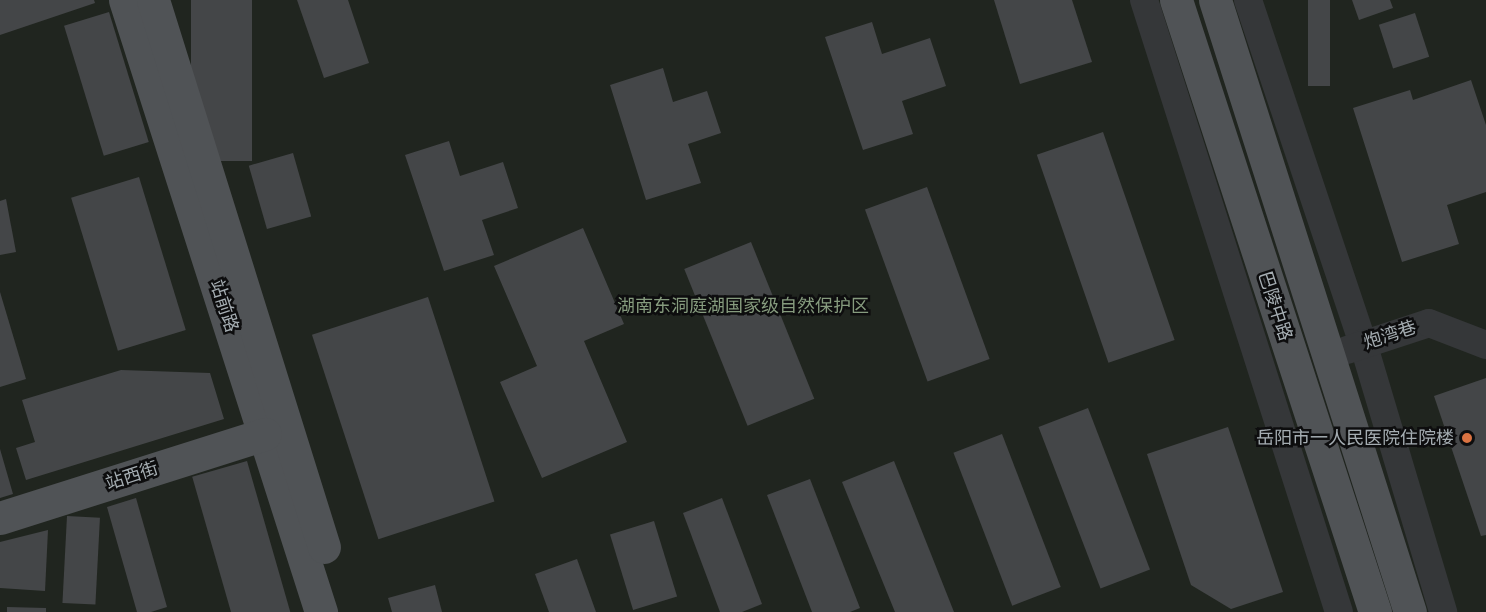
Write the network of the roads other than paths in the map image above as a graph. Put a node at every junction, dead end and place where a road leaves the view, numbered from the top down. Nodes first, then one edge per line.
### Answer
1 (125, 0) edge
2 (153, 0) edge
3 (1144, 0) edge
4 (1176, 0) edge
5 (1215, 0) edge
6 (1248, 0) edge
7 (1194, 56) junction
8 (1176, 99) junction
9 (1363, 343) junction
10 (1486, 345) edge
11 (1329, 359) junction
12 (265, 434) junction
13 (0, 518) edge
14 (321, 612) edge
15 (344, 612) edge
16 (1339, 612) edge
17 (1375, 612) edge
18 (1410, 612) edge
19 (1443, 612) edge

1 - 12 main road, 站前路
2 - 15 main road, 站前路
3 - 8 street
4 - 7 main road, 巴陵中路
5 - 11 main road, 巴陵中路
6 - 9 street
7 - 8 street
7 - 17 main road, 巴陵中路
8 - 16 street
9 - 10 street, 炮湾巷
9 - 11 street, 炮湾巷
9 - 19 street
11 - 18 main road, 巴陵中路
12 - 13 main road, 站西街
12 - 14 main road, 站前路

